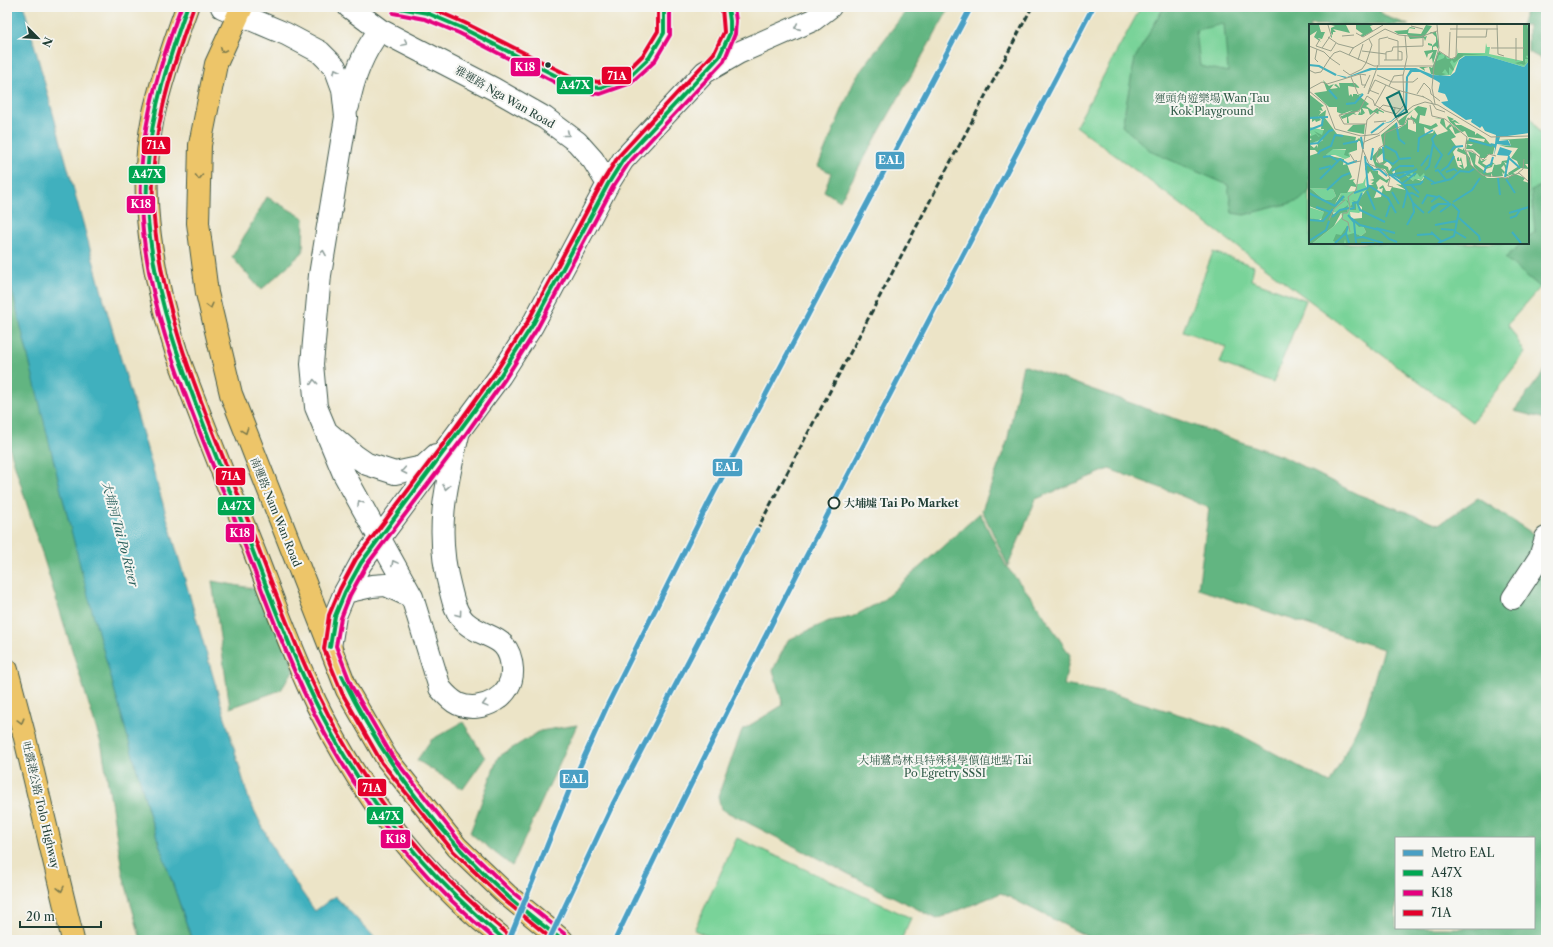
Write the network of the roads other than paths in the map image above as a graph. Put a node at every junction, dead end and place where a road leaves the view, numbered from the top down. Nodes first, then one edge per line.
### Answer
1 (187, 7) edge
2 (349, 7) edge
3 (830, 7) edge
4 (234, 9) edge
5 (380, 30) junction
6 (346, 117) junction
7 (608, 184) junction
8 (324, 428) junction
9 (458, 435) junction
10 (380, 536) junction
11 (1546, 538) edge
12 (345, 592) junction
13 (412, 597) junction
14 (1513, 598) dead end
15 (330, 647) junction
16 (7, 670) edge
17 (73, 940) edge
18 (505, 940) edge
19 (562, 940) edge

1 - 18 main road
2 - 5 street, 雅運路 Nga Wan Road
3 -> 7 street
6 -> 4 street
4 -> 15 main road, 南運路 Nam Wan Road
5 - 6 street
5 -> 7 street, 雅運路 Nga Wan Road
8 -> 6 street
7 - 9 street
9 -> 8 street
10 -> 8 street
9 - 10 street
9 -> 13 street
10 - 12 street
13 -> 10 street
11 - 14 street
12 - 13 street
12 - 15 street
15 - 19 main road, 南運路 Nam Wan Road
16 -> 17 main road, 吐露港公路 Tolo Highway

